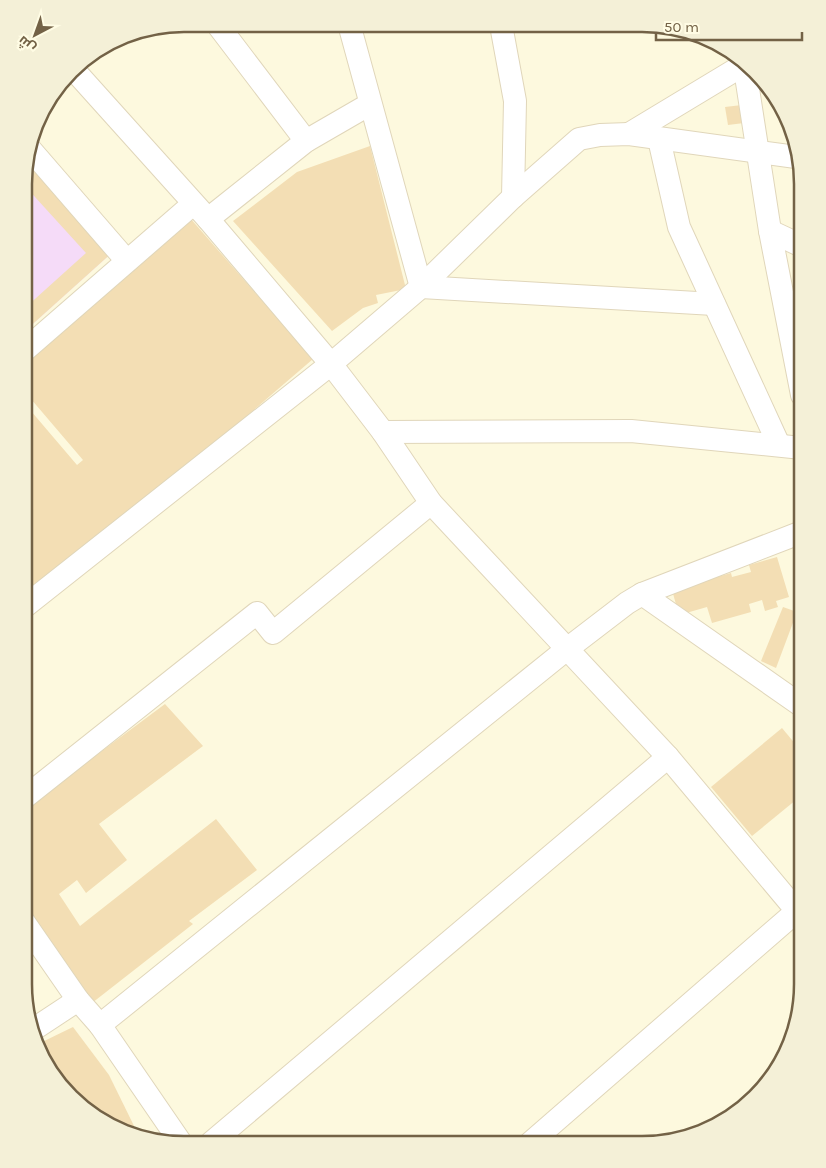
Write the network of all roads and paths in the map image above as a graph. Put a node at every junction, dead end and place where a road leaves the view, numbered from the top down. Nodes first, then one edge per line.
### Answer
1 (223, 32) edge
2 (351, 32) edge
3 (502, 32) edge
4 (738, 67) edge
5 (745, 73) edge
6 (79, 75) edge
7 (370, 104) junction
8 (629, 134) junction
9 (659, 139) junction
10 (306, 141) junction
11 (757, 152) junction
12 (35, 155) edge
13 (791, 156) edge
14 (513, 197) junction
15 (193, 204) junction
16 (208, 219) junction
17 (770, 231) junction
18 (794, 242) edge
19 (127, 261) junction
20 (421, 287) junction
21 (714, 304) junction
22 (32, 344) edge
23 (794, 353) edge
24 (331, 364) junction
25 (384, 432) junction
26 (779, 445) junction
27 (794, 447) edge
28 (431, 504) junction
29 (794, 535) edge
30 (642, 594) junction
31 (32, 602) edge
32 (567, 649) junction
33 (793, 700) edge
34 (668, 757) junction
35 (32, 792) edge
36 (793, 906) edge
37 (793, 920) edge
38 (32, 934) edge
39 (78, 1000) junction
40 (100, 1025) junction
41 (39, 1026) edge
42 (176, 1135) edge
43 (219, 1136) edge
44 (538, 1136) edge

1 - 10 street
2 - 7 street
3 - 14 street
4 - 8 street
5 - 11 street
6 - 15 street
7 - 10 street
7 - 20 street
8 - 9 street
8 - 14 street
9 - 11 street
9 - 21 street
10 - 16 street
11 - 13 street
11 - 17 street
12 - 19 street
14 - 20 street
15 - 16 street
15 - 19 street
16 - 24 street
17 - 18 street
17 - 23 street
19 - 22 street
20 - 21 street
20 - 24 street
21 - 26 street
24 - 25 street
24 - 31 street
25 - 26 street
25 - 28 street
26 - 27 street
28 - 32 street
28 - 35 street
29 - 30 street
30 - 32 street
30 - 33 street
32 - 34 street
32 - 40 street
34 - 36 street
34 - 43 street
37 - 44 street
38 - 39 street
39 - 40 street
39 - 41 street
40 - 42 street

